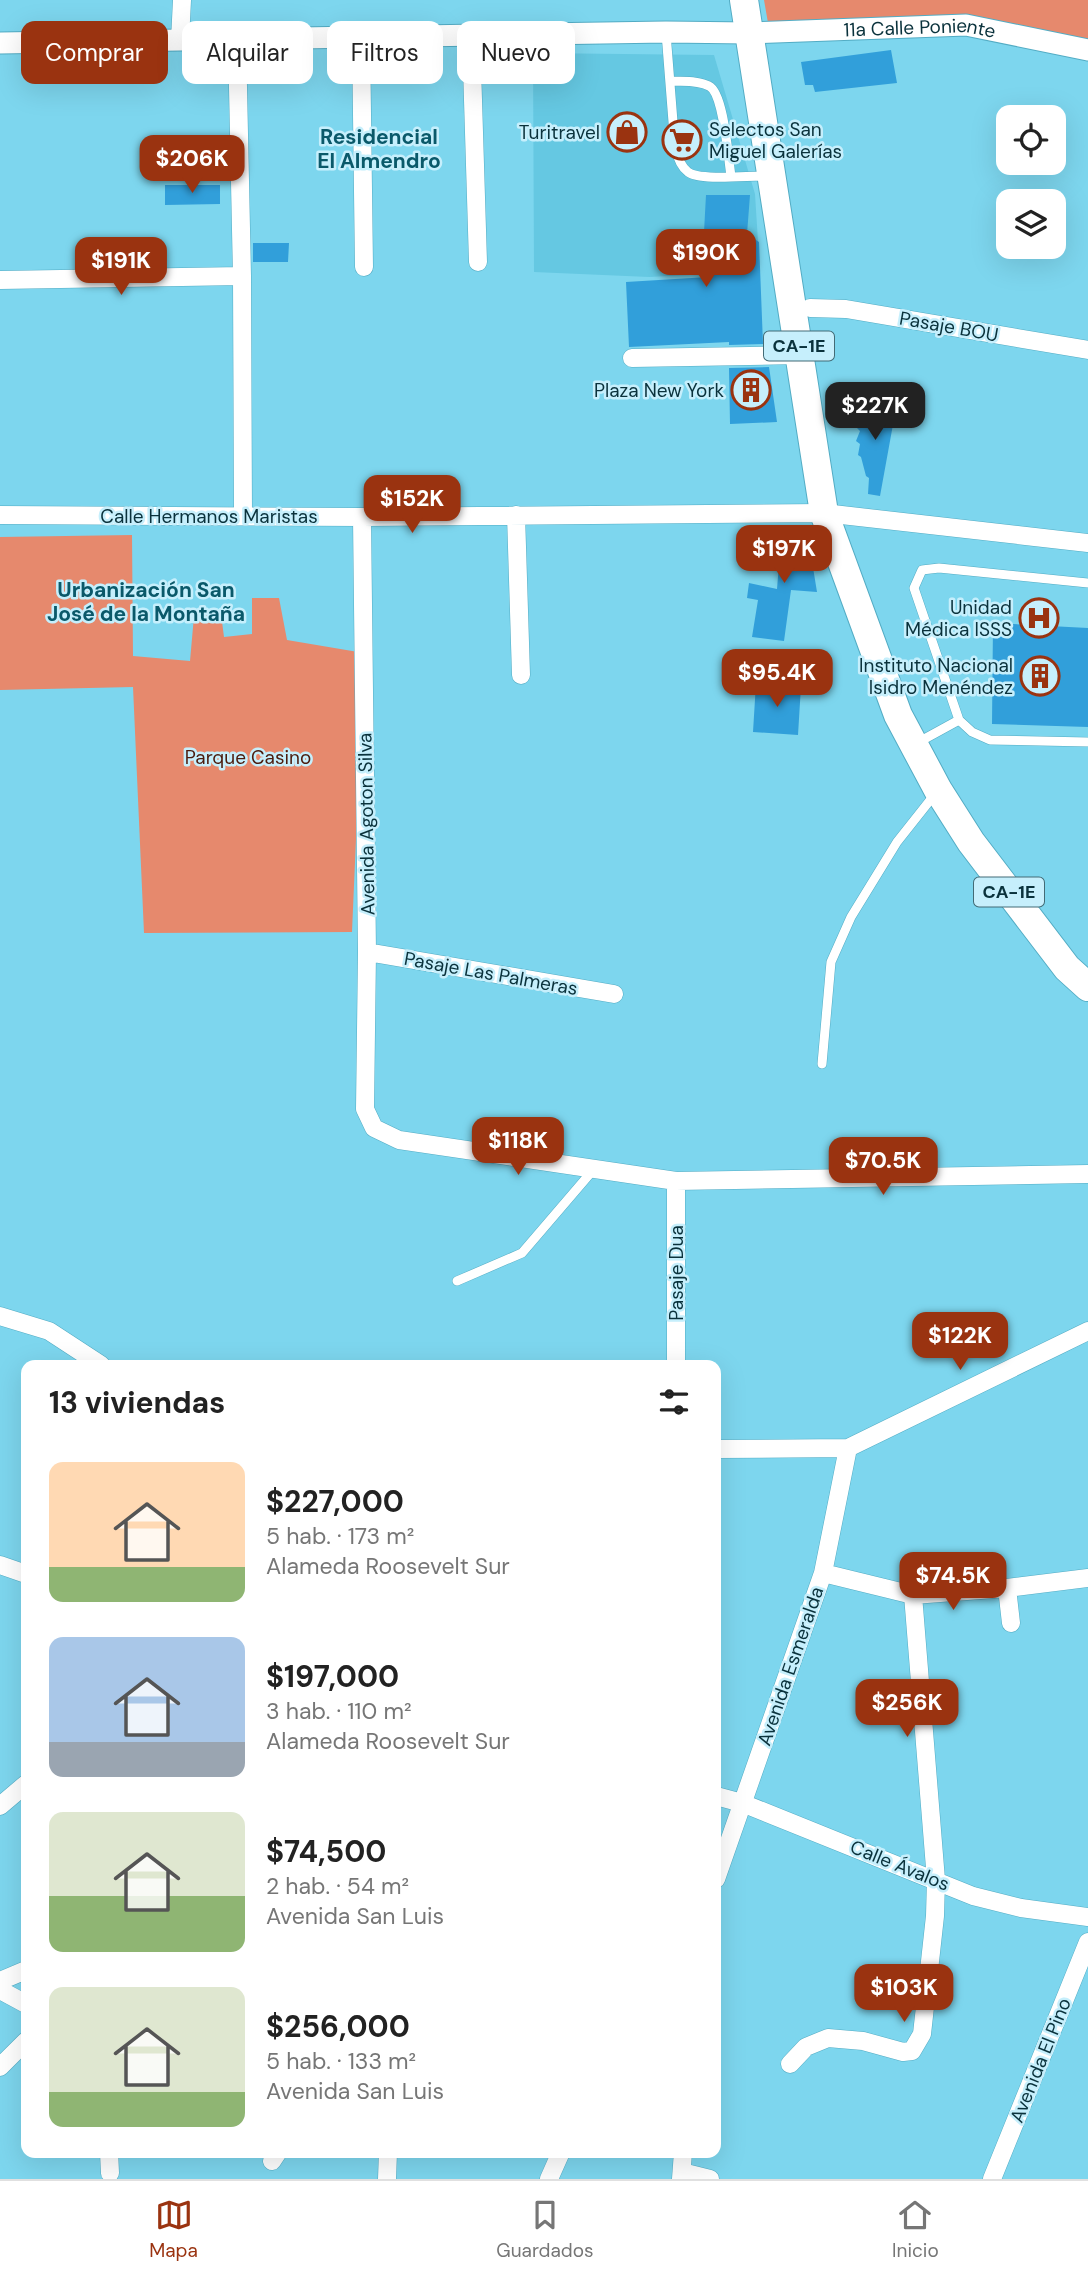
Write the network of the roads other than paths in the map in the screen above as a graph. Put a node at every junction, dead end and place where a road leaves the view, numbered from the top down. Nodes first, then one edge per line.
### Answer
1 (181, 0) edge
2 (744, 0) edge
3 (760, 0) edge
4 (666, 32) junction
5 (757, 32) junction
6 (575, 33) edge
7 (180, 40) joint
8 (0, 43) edge
9 (1088, 50) edge
10 (670, 81) junction
11 (238, 84) edge
12 (362, 84) edge
13 (473, 84) edge
14 (731, 176) junction
15 (773, 179) junction
16 (478, 262) dead end
17 (364, 267) dead end
18 (242, 276) junction
19 (0, 280) edge
20 (810, 308) junction
21 (1088, 350) edge
22 (800, 355) junction
23 (632, 358) dead end
24 (516, 514) junction
25 (834, 514) junction
26 (0, 515) edge
27 (243, 515) junction
28 (362, 517) junction
29 (1088, 544) edge
30 (1088, 583) edge
31 (521, 675) dead end
32 (959, 720) junction
33 (1088, 741) edge
34 (914, 745) junction
35 (938, 790) junction
36 (367, 952) junction
37 (1088, 987) edge
38 (614, 994) dead end
39 (822, 1064) dead end
40 (594, 1169) junction
41 (1088, 1174) edge
42 (676, 1181) junction
43 (457, 1281) dead end
44 (0, 1316) edge
45 (1088, 1331) edge
46 (94, 1360) edge
47 (676, 1360) edge
48 (848, 1448) junction
49 (721, 1449) edge
50 (0, 1565) edge
51 (21, 1572) edge
52 (823, 1573) junction
53 (1088, 1578) edge
54 (1007, 1588) junction
55 (913, 1595) junction
56 (1011, 1623) dead end
57 (21, 1788) edge
58 (721, 1797) edge
59 (742, 1803) junction
60 (0, 1806) edge
61 (721, 1864) edge
62 (936, 1880) junction
63 (1088, 1917) edge
64 (1088, 1942) edge
65 (21, 1972) edge
66 (0, 1981) edge
67 (0, 1990) edge
68 (21, 2001) edge
69 (21, 2045) edge
70 (790, 2064) dead end
71 (0, 2067) edge
72 (109, 2158) edge
73 (388, 2158) edge
74 (558, 2158) edge
75 (683, 2158) edge
76 (110, 2173) dead end
77 (682, 2176) edge
78 (387, 2179) edge
79 (549, 2179) edge
80 (710, 2179) edge
81 (992, 2179) edge

1 - 7 street
2 - 5 highway, CA-1E
3 - 5 highway, CA-1E
4 - 5 street, 11a Calle Poniente
4 - 6 street, 11a Calle Poniente
4 - 10 lane
5 - 9 street, 11a Calle Poniente
5 - 15 highway, CA-1E
5 - 20 highway, CA-1E
7 - 8 street, 11a Calle Poniente
10 - 14 lane
10 - 14 lane
11 - 18 street
12 - 17 street
13 - 16 street
14 - 15 lane
15 - 22 highway, CA-1E
18 - 19 street
18 - 27 street
20 - 21 street, Pasaje BOU
20 - 25 highway, CA-1E
22 - 23 street
22 - 25 highway, CA-1E
24 - 25 street, Calle Hermanos Maristas
24 - 28 street, Calle Hermanos Maristas
24 - 31 street
25 - 29 street, Calle Hermanos Maristas
25 - 34 highway, CA-1E
26 - 27 street, Calle Hermanos Maristas
27 - 28 street, Calle Hermanos Maristas
28 - 36 street, Avenida Agoton Silva
30 - 32 lane
32 - 33 lane
32 - 34 lane
34 - 35 highway, CA-1E
35 - 37 highway, CA-1E
35 - 39 lane
36 - 38 street, Pasaje Las Palmeras
36 - 40 street, Avenida Agoton Silva
40 - 42 street
40 - 43 lane
41 - 42 street
42 - 47 street, Pasaje Dua
44 - 46 street
45 - 48 street
48 - 49 street
48 - 52 street, Avenida Esmeralda
50 - 51 street
52 - 55 street
52 - 59 street, Avenida Esmeralda
53 - 54 street
54 - 55 street
54 - 56 street
55 - 62 street
57 - 60 street
58 - 59 street, Calle Ávalos
59 - 61 street, Avenida Esmeralda
59 - 62 street, Calle Ávalos
62 - 63 street, Calle Ávalos
62 - 70 street
64 - 81 street, Avenida El Pino
65 - 66 street
67 - 68 street
69 - 71 street
72 - 76 street
73 - 78 street
74 - 79 street
75 - 77 street
77 - 80 street

